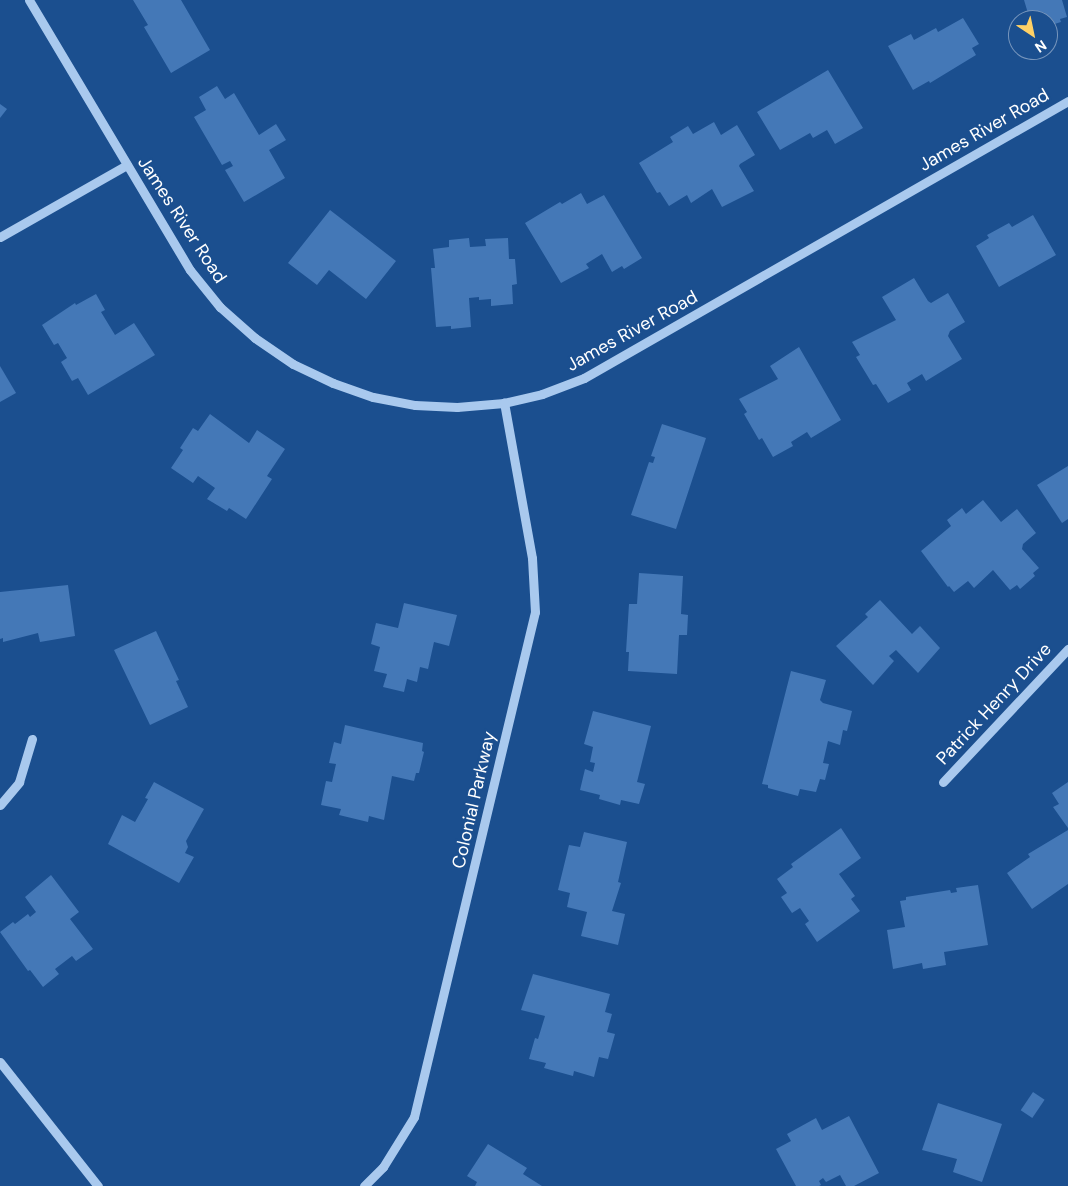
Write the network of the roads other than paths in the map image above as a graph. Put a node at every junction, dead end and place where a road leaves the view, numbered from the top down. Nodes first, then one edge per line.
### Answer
1 (29, 0) edge
2 (1068, 101) edge
3 (126, 165) junction
4 (0, 237) edge
5 (504, 403) junction
6 (1068, 649) edge
7 (32, 739) dead end
8 (943, 782) dead end
9 (0, 805) edge
10 (0, 1062) edge
11 (98, 1186) edge
12 (364, 1186) edge

1 - 3 street, James River Road
2 - 5 street, James River Road
3 - 4 street
3 - 5 street, James River Road
5 - 12 street, Colonial Parkway
6 - 8 street, Patrick Henry Drive
7 - 9 street
10 - 11 street

